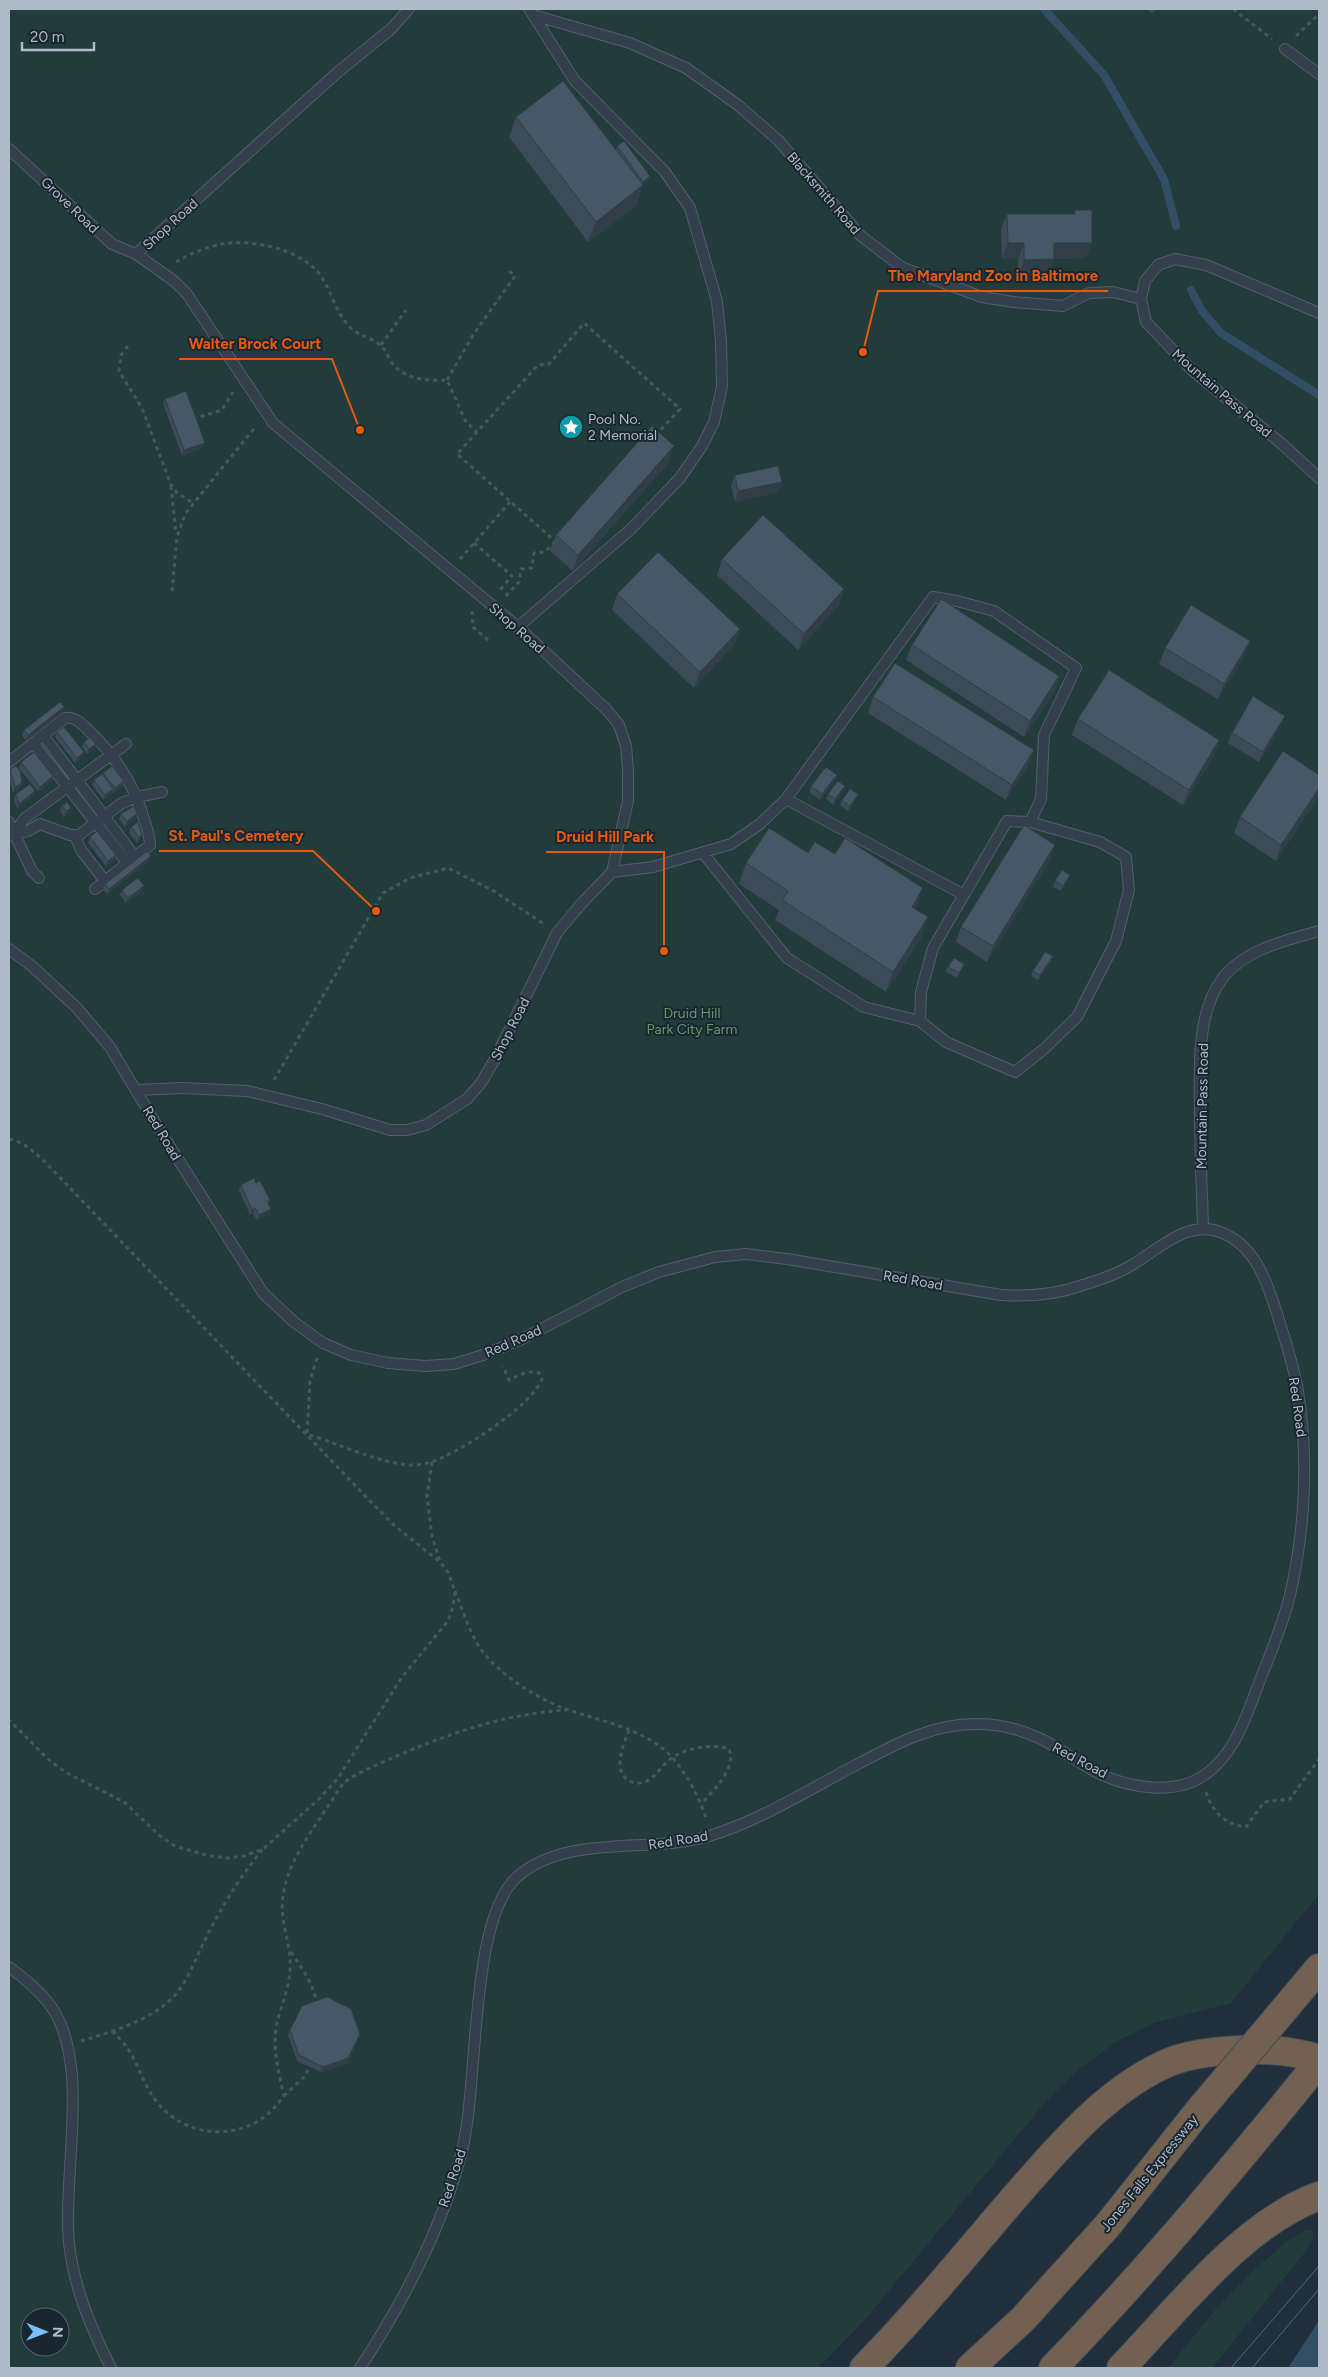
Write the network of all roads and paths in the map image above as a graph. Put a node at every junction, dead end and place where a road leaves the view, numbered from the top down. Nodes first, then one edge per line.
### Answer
1 (409, 9) edge
2 (1233, 9) edge
3 (531, 12) edge
4 (1319, 14) edge
5 (1285, 49) junction
6 (1319, 74) edge
7 (9, 149) edge
8 (136, 254) junction
9 (160, 270) junction
10 (509, 270) dead end
11 (1141, 299) junction
12 (406, 310) dead end
13 (1319, 313) edge
14 (380, 345) junction
15 (128, 346) dead end
16 (447, 380) junction
17 (222, 410) dead end
18 (192, 419) edge
19 (256, 426) dead end
20 (477, 432) junction
21 (655, 437) edge
22 (1319, 478) edge
23 (171, 485) junction
24 (510, 502) junction
25 (193, 503) junction
26 (177, 537) junction
27 (474, 543) junction
28 (450, 570) junction
29 (172, 591) dead end
30 (518, 627) junction
31 (476, 631) dead end
32 (488, 640) dead end
33 (43, 735) junction
34 (33, 744) junction
35 (126, 744) dead end
36 (112, 755) junction
37 (9, 762) edge
38 (78, 780) junction
39 (67, 787) junction
40 (162, 792) dead end
41 (137, 797) junction
42 (786, 799) junction
43 (105, 815) junction
44 (9, 822) edge
45 (1030, 822) junction
46 (96, 823) junction
47 (11, 836) edge
48 (74, 836) junction
49 (703, 852) junction
50 (132, 861) junction
51 (612, 872) junction
52 (39, 878) dead end
53 (105, 881) junction
54 (95, 889) dead end
55 (964, 895) junction
56 (1319, 931) edge
57 (557, 933) junction
58 (9, 949) edge
59 (920, 1021) junction
60 (137, 1090) junction
61 (265, 1095) junction
62 (9, 1138) edge
63 (1203, 1227) junction
64 (496, 1349) junction
65 (318, 1356) dead end
66 (307, 1434) junction
67 (432, 1462) junction
68 (440, 1562) junction
69 (454, 1591) junction
70 (567, 1710) junction
71 (9, 1720) edge
72 (629, 1730) junction
73 (672, 1758) junction
74 (1319, 1759) edge
75 (1202, 1777) junction
76 (338, 1778) junction
77 (344, 1783) junction
78 (701, 1804) junction
79 (712, 1835) junction
80 (263, 1849) junction
81 (291, 1952) junction
82 (9, 1967) edge
83 (1319, 1968) edge
84 (318, 2006) edge
85 (112, 2031) junction
86 (68, 2045) junction
87 (1319, 2060) edge
88 (310, 2067) edge
89 (284, 2096) junction
90 (1319, 2196) edge
91 (111, 2368) edge
92 (360, 2368) edge
93 (864, 2368) edge
94 (970, 2368) edge
95 (1053, 2368) edge
96 (1121, 2368) edge

1 - 8 lane, Shop Road
2 - 5 path
3 - 11 lane, Blacksmith Road
3 - 30 lane
4 - 5 path
5 - 6 lane
7 - 8 lane, Grove Road
8 - 9 lane, Shop Road
9 - 14 path
9 - 28 lane, Shop Road
10 - 16 path
11 - 13 lane
11 - 22 lane, Mountain Pass Road
12 - 14 path
14 - 16 path
15 - 23 path
16 - 20 path
17 - 18 path
19 - 25 path
20 - 21 path
20 - 24 path
23 - 25 path
23 - 26 path
24 - 27 path
24 - 27 path
25 - 26 path
26 - 29 path
27 - 28 path
28 - 30 lane, Shop Road
30 - 51 lane, Shop Road
31 - 32 path
33 - 34 lane
33 - 36 lane
33 - 38 lane
34 - 37 lane
34 - 39 lane
35 - 36 lane
36 - 38 lane
36 - 41 lane
38 - 39 lane
38 - 43 lane
39 - 46 lane
39 - 47 lane
40 - 41 lane
41 - 43 lane
41 - 50 lane
42 - 45 lane
42 - 49 lane
42 - 55 lane
43 - 46 lane
43 - 50 lane
44 - 47 lane
45 - 55 lane
45 - 59 lane
46 - 48 lane
46 - 50 lane
47 - 48 lane
47 - 52 lane
48 - 53 lane
49 - 51 lane
49 - 59 lane
50 - 53 lane
51 - 57 lane, Shop Road
53 - 54 lane
55 - 59 lane
56 - 63 lane, Mountain Pass Road
57 - 61 lane, Shop Road
57 - 61 path
58 - 60 lane, Red Road
60 - 61 lane, Shop Road
60 - 64 lane, Red Road
62 - 66 path
63 - 64 lane, Red Road
63 - 75 lane, Red Road
64 - 67 path
65 - 66 path
66 - 67 path
66 - 68 path
67 - 68 path
68 - 69 path
69 - 70 path
69 - 76 path
70 - 72 path
70 - 77 path
71 - 80 path
72 - 73 path
72 - 73 path
73 - 78 path
73 - 78 path
74 - 75 path
75 - 79 lane, Red Road
76 - 77 path
76 - 80 path
77 - 81 path
78 - 79 path
79 - 92 lane, Red Road
80 - 85 path
81 - 84 path
81 - 89 path
82 - 86 lane
83 - 94 highway, Jones Falls Expressway, bridge
85 - 86 path
85 - 89 path
86 - 91 lane
87 - 93 highway
87 - 95 highway
88 - 89 path
90 - 96 highway

